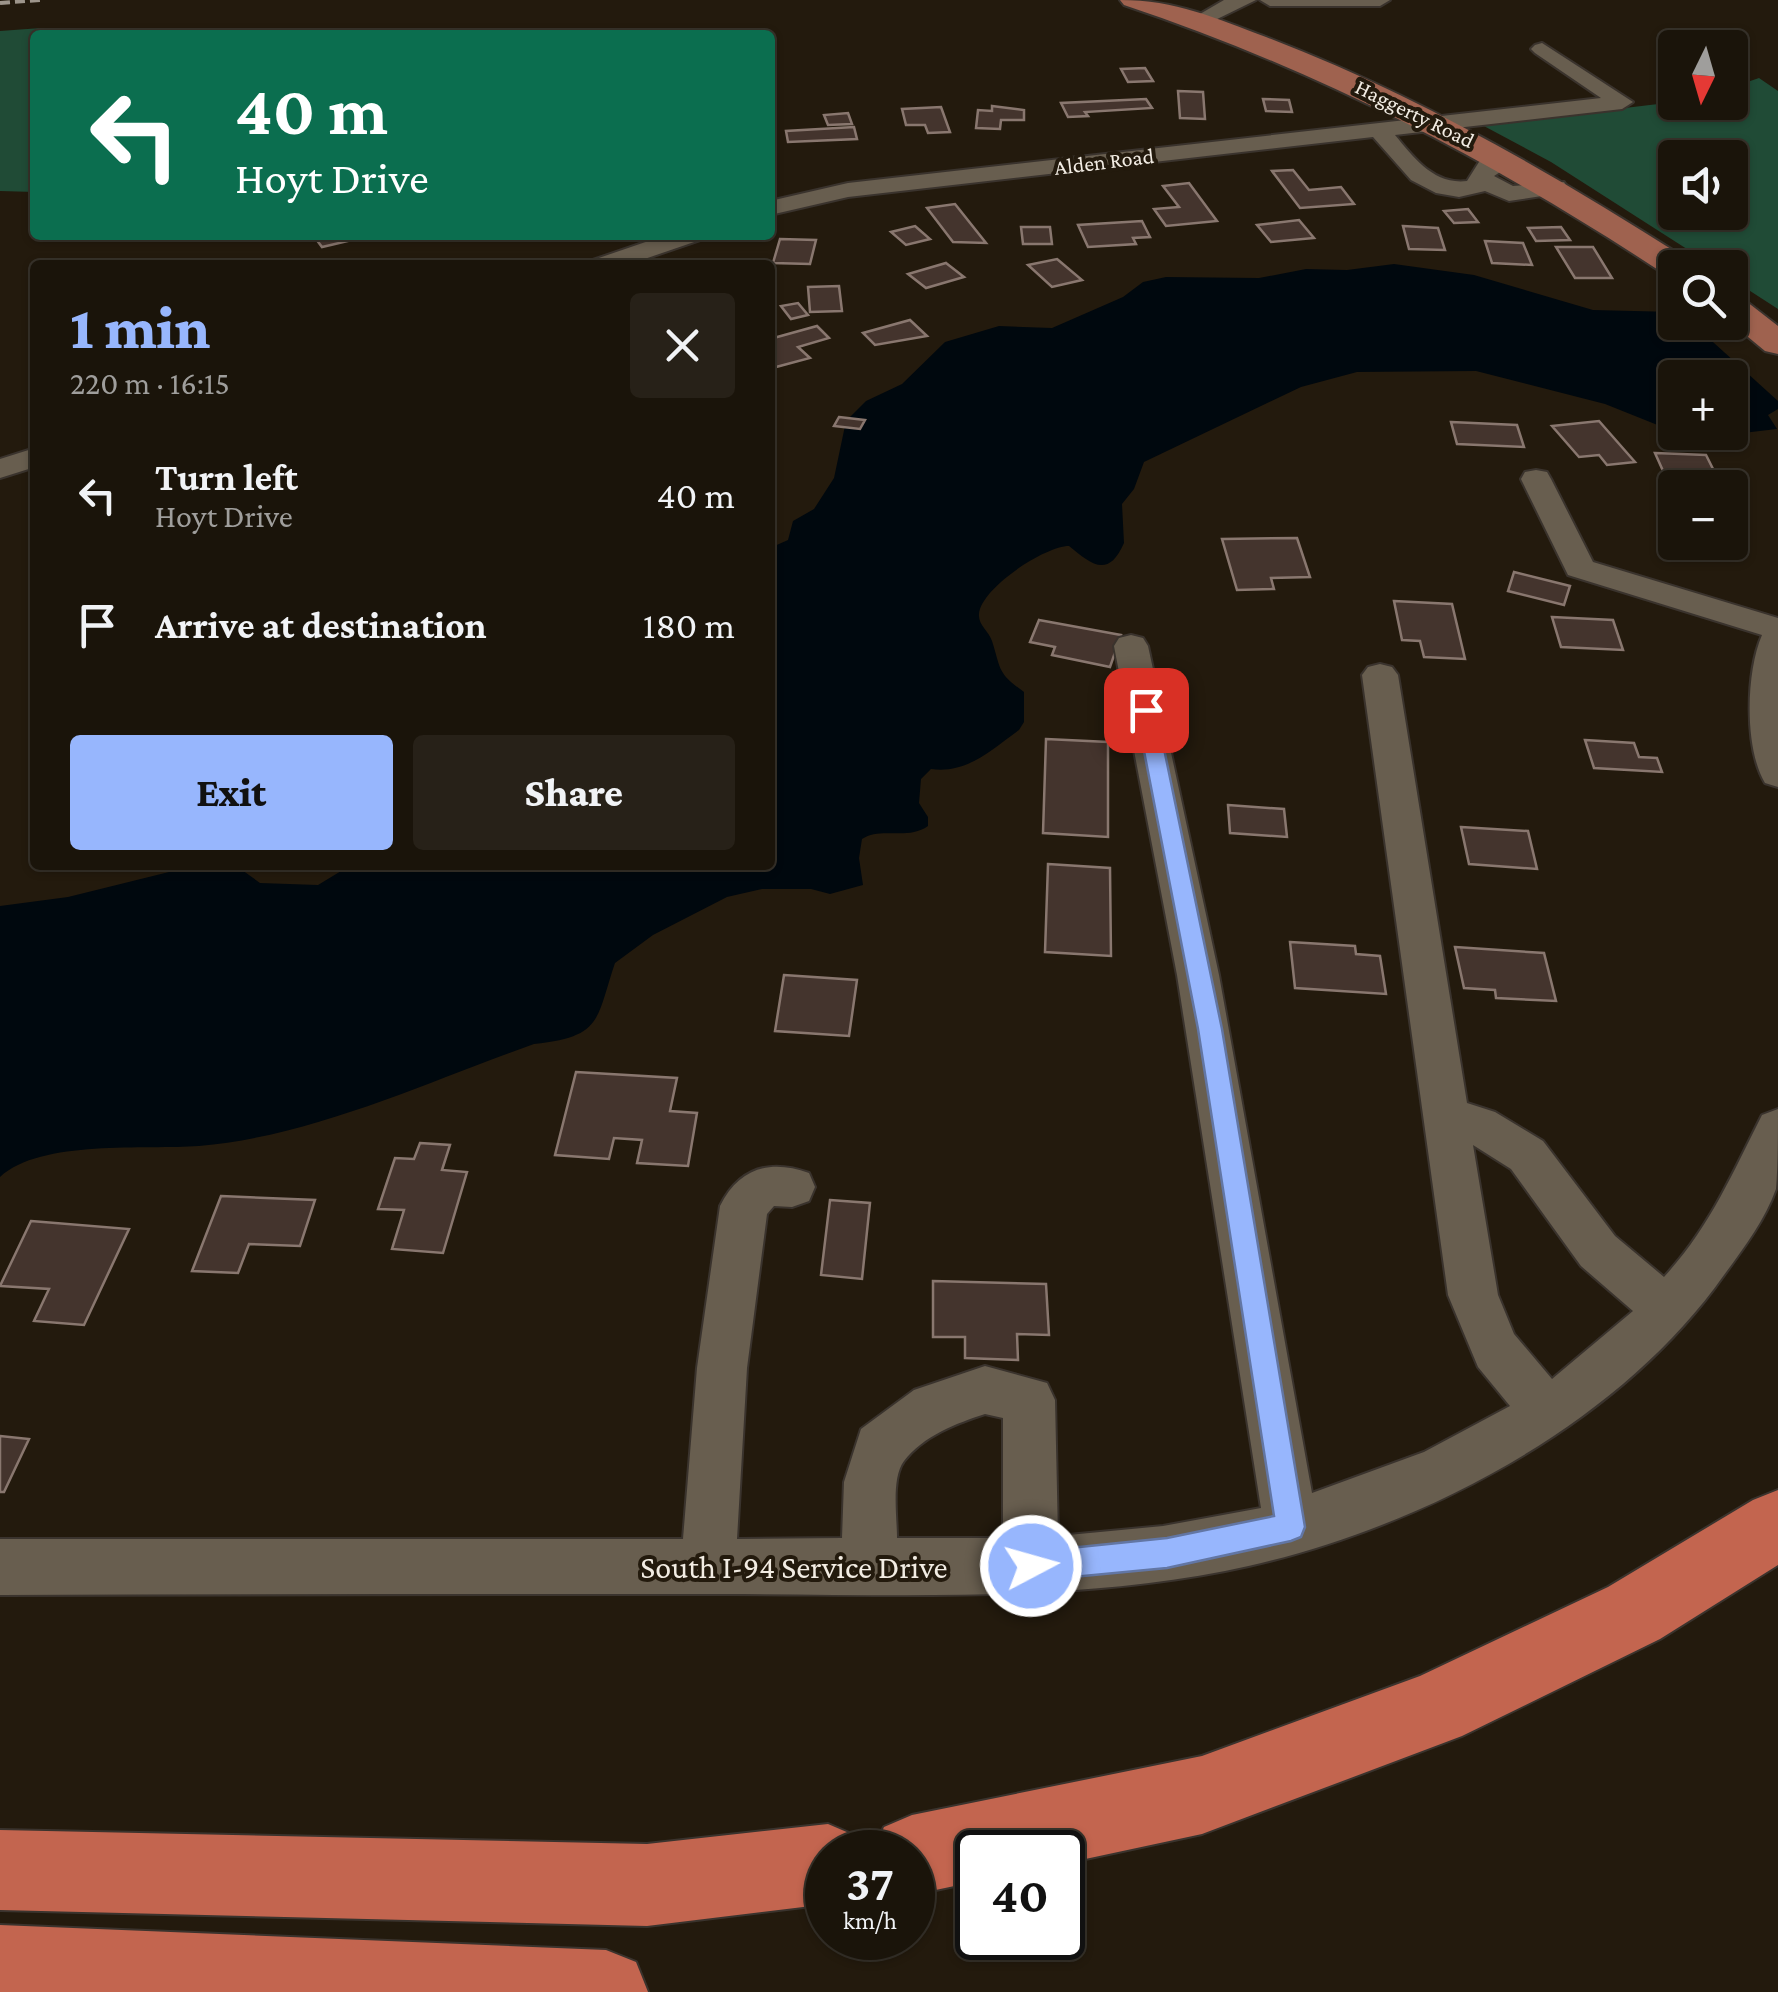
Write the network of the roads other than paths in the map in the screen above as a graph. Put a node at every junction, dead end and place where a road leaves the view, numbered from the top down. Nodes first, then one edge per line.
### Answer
1 (1133, 0) edge
2 (1246, 0) edge
3 (1270, 0) edge
4 (1380, 0) edge
5 (1198, 21) junction
6 (1542, 48) dead end
7 (1440, 123) junction
8 (1379, 130) junction
9 (1508, 160) junction
10 (1480, 178) junction
11 (1555, 187) junction
12 (775, 207) edge
13 (676, 240) edge
14 (1658, 255) edge
15 (617, 260) edge
16 (1748, 319) edge
17 (1778, 343) edge
18 (30, 459) edge
19 (0, 469) edge
20 (1536, 479) dead end
21 (1778, 629) edge
22 (1778, 637) edge
23 (1131, 646) dead end
24 (1380, 675) dead end
25 (1778, 774) edge
26 (1445, 1116) junction
27 (1778, 1128) edge
28 (792, 1187) dead end
29 (1666, 1309) junction
30 (1548, 1412) junction
31 (1778, 1525) edge
32 (1291, 1527) junction
33 (708, 1566) junction
34 (1031, 1566) junction
35 (0, 1567) edge
36 (869, 1568) junction
37 (935, 1850) edge
38 (805, 1867) edge
39 (0, 1870) edge
40 (0, 1967) edge
41 (606, 1992) edge

1 - 5 main road, Haggerty Road
2 - 5 street
3 - 4 street
5 - 7 main road, Haggerty Road
6 - 7 street, Alden Road
7 - 8 street, Alden Road
7 - 9 main road, Haggerty Road
8 - 10 street
8 - 12 street, Alden Road
9 - 10 street
9 - 11 main road, Haggerty Road
10 - 11 street
11 - 14 main road, Haggerty Road
13 - 15 street
16 - 17 main road
18 - 19 street
20 - 21 street
22 - 25 street
23 - 32 street
24 - 26 street
26 - 29 street
26 - 30 street
27 - 29 street, South I-94 Service Drive
28 - 33 street
29 - 30 street, South I-94 Service Drive
30 - 32 street, South I-94 Service Drive
31 - 37 highway
32 - 34 street, South I-94 Service Drive
33 - 35 street, South I-94 Service Drive
33 - 36 street, South I-94 Service Drive
34 - 36 street, South I-94 Service Drive
34 - 36 street
38 - 39 highway
40 - 41 highway

